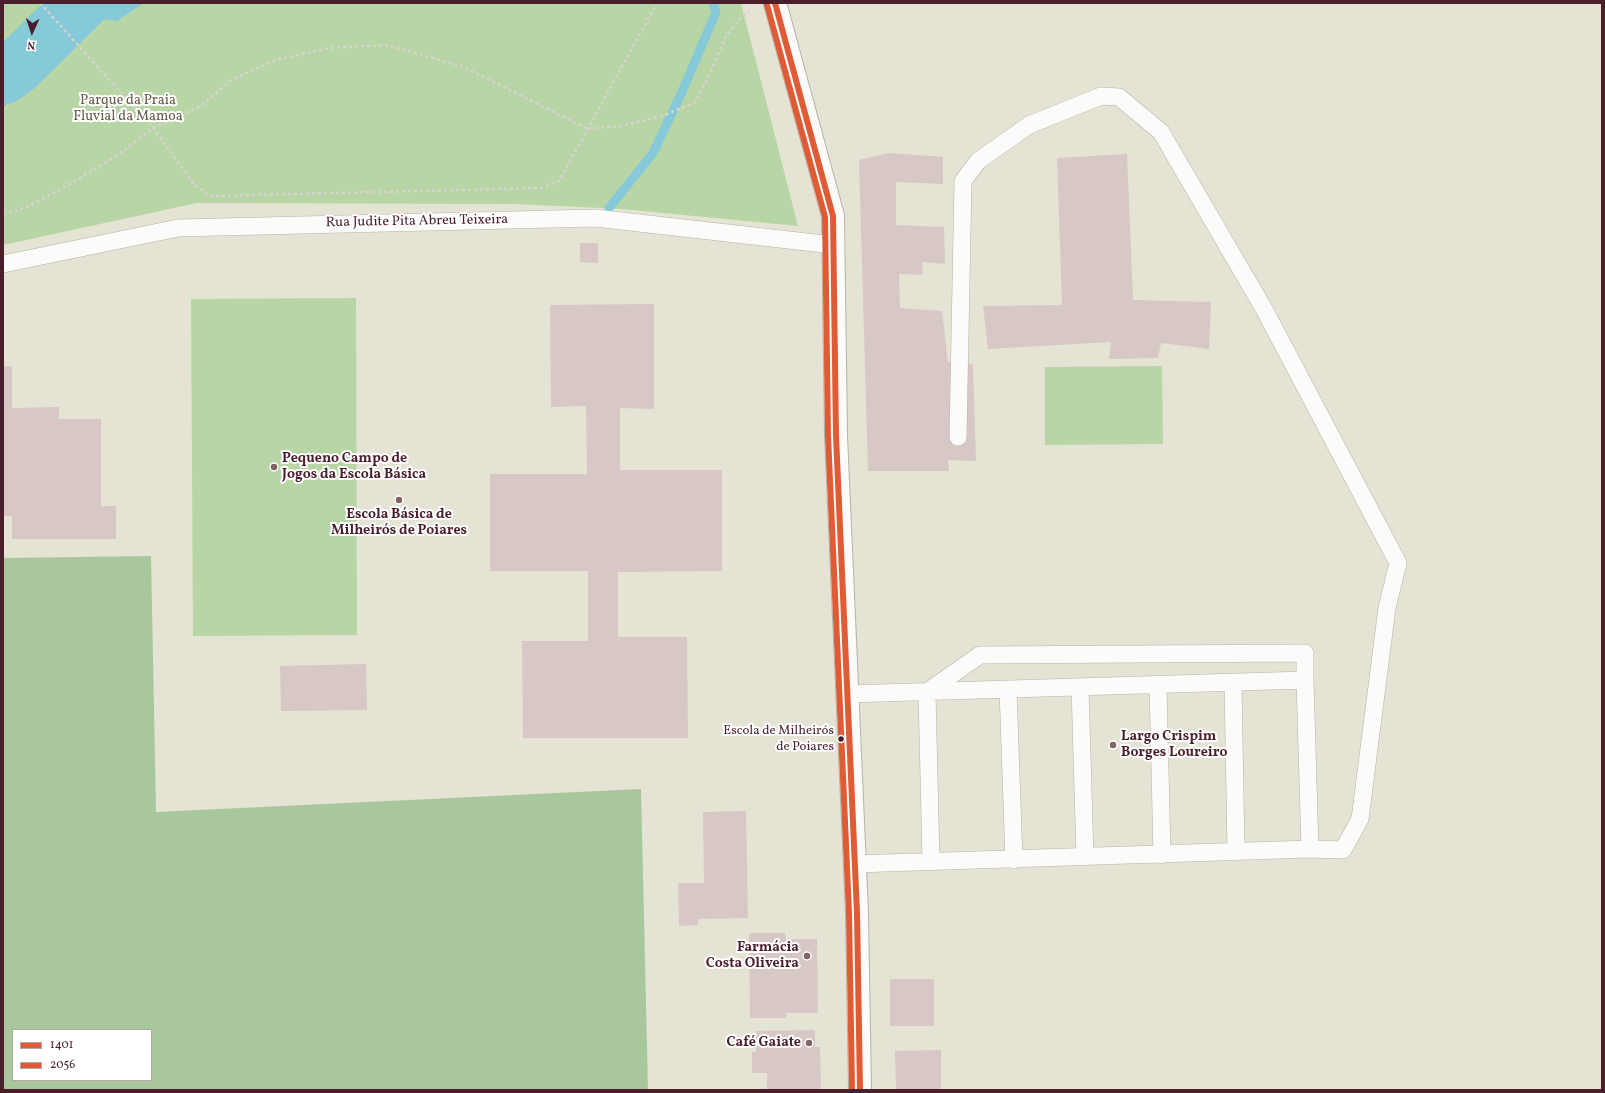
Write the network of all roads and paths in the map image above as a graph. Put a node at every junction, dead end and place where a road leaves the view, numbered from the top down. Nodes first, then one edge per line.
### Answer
1 (40, 3) edge
2 (657, 3) edge
3 (775, 3) edge
4 (752, 9) dead end
5 (153, 128) junction
6 (588, 128) junction
7 (3, 214) edge
8 (833, 244) junction
9 (3, 264) edge
10 (958, 437) dead end
11 (1305, 680) junction
12 (1233, 682) junction
13 (1158, 685) junction
14 (1080, 687) junction
15 (1008, 689) junction
16 (927, 692) junction
17 (847, 694) junction
18 (1310, 849) junction
19 (1236, 852) junction
20 (1162, 855) junction
21 (1085, 857) junction
22 (1014, 860) junction
23 (931, 862) junction
24 (855, 864) junction
25 (860, 1090) edge

1 - 5 path
2 - 6 path
3 - 8 street
4 - 6 path
5 - 6 path
5 - 6 path
5 - 7 path
8 - 9 lane, Rua Judite Pita Abreu Teixeira
8 - 17 street
10 - 18 lane
11 - 12 lane
11 - 16 lane
11 - 18 lane
12 - 13 lane
12 - 19 lane
13 - 14 lane
13 - 20 lane
14 - 15 lane
14 - 21 lane
15 - 16 lane
15 - 22 lane
16 - 17 lane
16 - 23 lane
17 - 24 street
18 - 19 lane
19 - 20 lane
20 - 21 lane
21 - 22 lane
22 - 23 lane
23 - 24 lane
24 - 25 street

